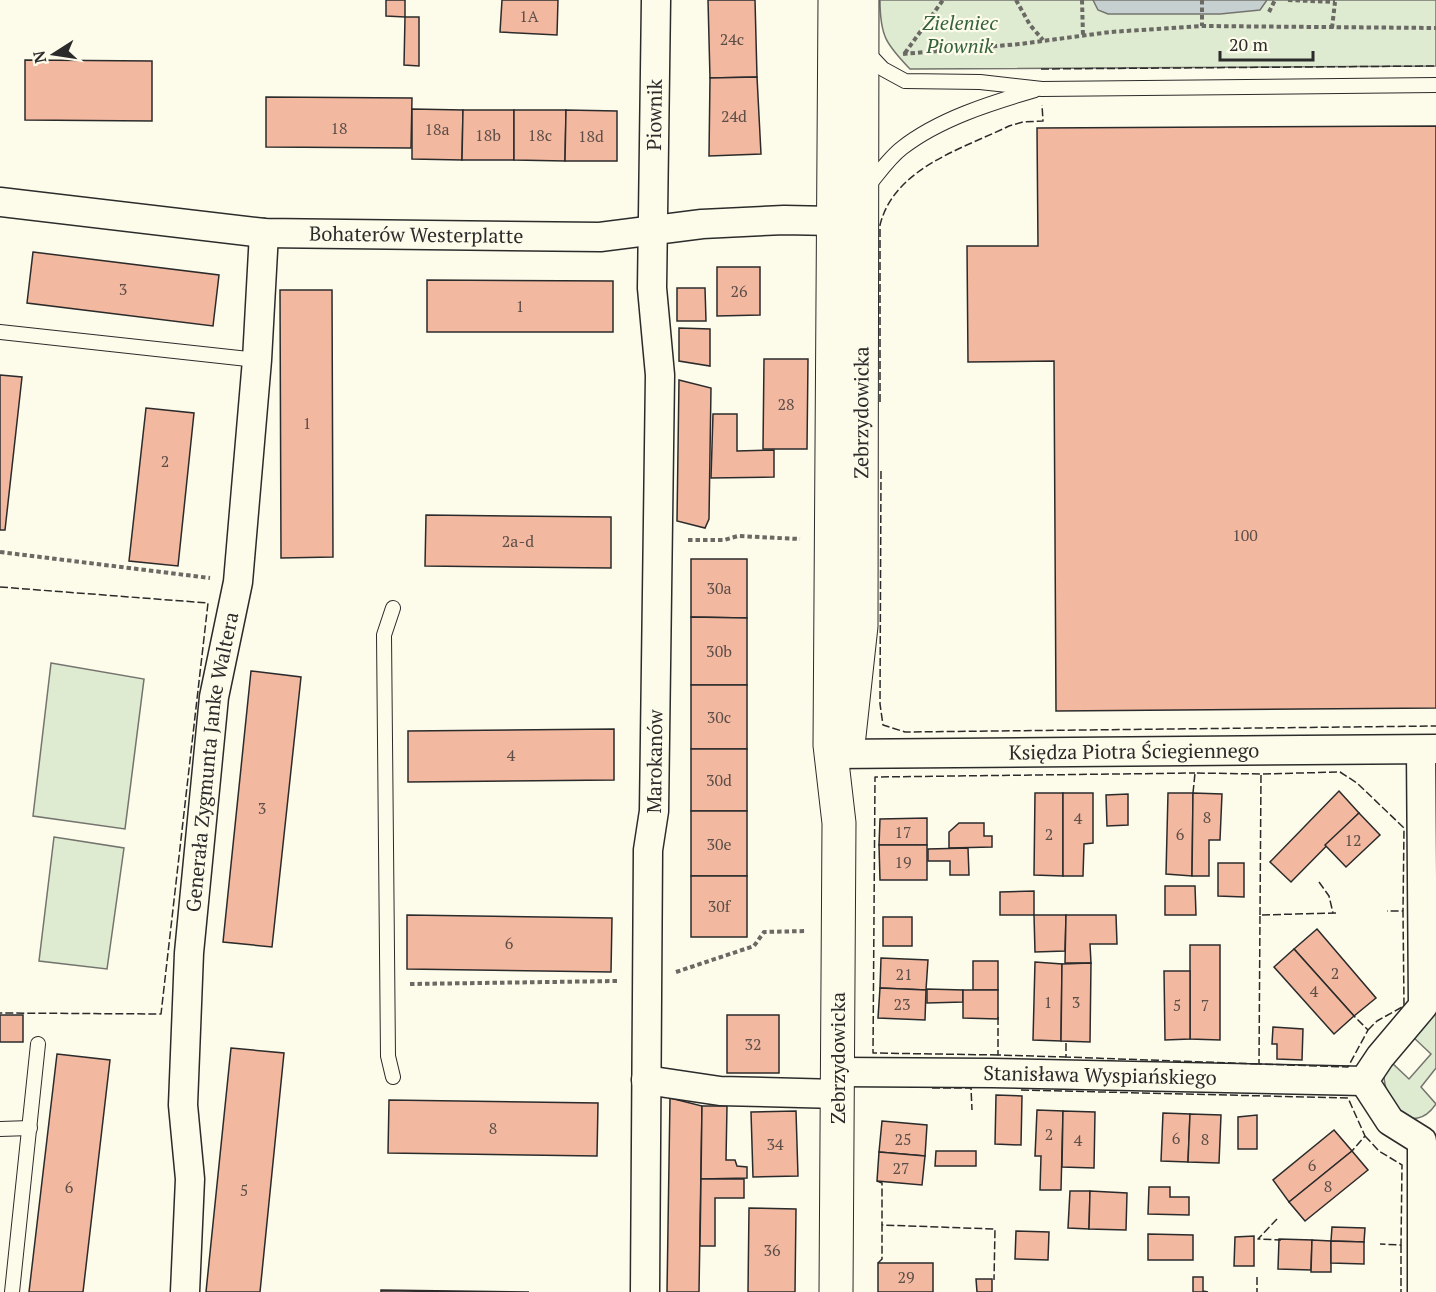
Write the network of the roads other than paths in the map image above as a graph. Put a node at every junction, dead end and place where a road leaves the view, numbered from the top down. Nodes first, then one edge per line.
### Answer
1 (656, 0) edge
2 (834, 0) edge
3 (862, 0) edge
4 (862, 48) junction
5 (1436, 85) edge
6 (1042, 88) junction
7 (861, 195) junction
8 (0, 202) edge
9 (834, 221) junction
10 (654, 230) junction
11 (264, 233) junction
12 (0, 332) edge
13 (257, 360) junction
14 (856, 437) junction
15 (393, 608) dead end
16 (1429, 750) edge
17 (839, 754) junction
18 (38, 1044) dead end
19 (393, 1077) dead end
20 (646, 1080) junction
21 (1364, 1082) junction
22 (838, 1083) junction
23 (30, 1128) junction
24 (0, 1129) edge
25 (1429, 1133) edge
26 (12, 1292) edge
27 (185, 1292) edge
28 (645, 1292) edge
29 (836, 1292) edge
30 (1422, 1292) edge

1 - 10 street, Piownik
2 - 9 street, Zebrzydowicka
3 - 4 street, Zebrzydowicka
4 - 6 lane
4 - 7 street, Zebrzydowicka
5 - 6 lane
6 - 7 lane
7 - 14 street, Zebrzydowicka
8 - 11 street, Bohaterów Westerplatte
9 - 10 street, Bohaterów Westerplatte
9 - 14 street, Zebrzydowicka
10 - 11 street, Bohaterów Westerplatte
10 - 20 street, Marokanów
11 - 13 street, Generała Zygmunta Janke Waltera
12 - 13 lane
13 - 27 street, Generała Zygmunta Janke Waltera
14 - 17 street, Zebrzydowicka
15 - 19 lane
16 - 17 street, Księdza Piotra Ściegiennego
16 - 21 street
17 - 22 street, Zebrzydowicka
18 - 23 lane
20 - 22 street, Stanisława Wyspiańskiego
20 - 28 street, Marokanów
21 - 22 street, Stanisława Wyspiańskiego
21 - 25 street
22 - 29 street, Zebrzydowicka
23 - 24 lane
23 - 26 lane
25 - 30 street

